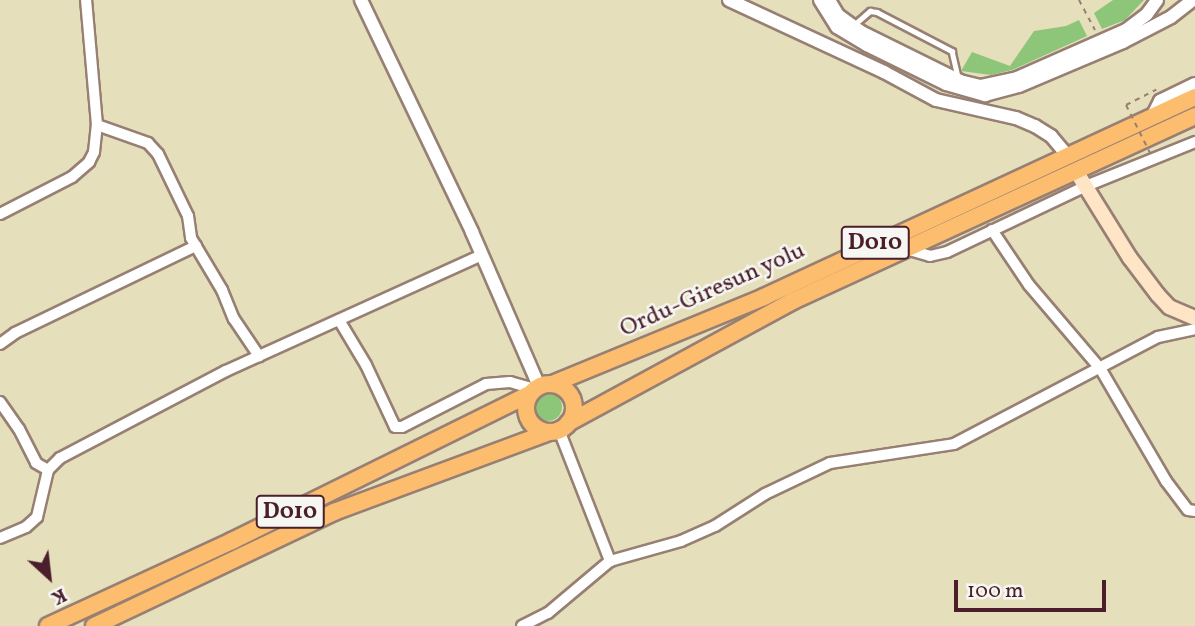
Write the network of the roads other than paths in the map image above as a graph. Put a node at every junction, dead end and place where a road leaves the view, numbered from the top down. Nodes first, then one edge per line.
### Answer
1 (86, 0) edge
2 (361, 0) edge
3 (729, 0) edge
4 (820, 0) edge
5 (829, 0) edge
6 (1157, 0) edge
7 (1193, 0) edge
8 (851, 26) junction
9 (960, 81) junction
10 (1195, 84) edge
11 (1195, 97) edge
12 (1153, 116) junction
13 (1195, 116) edge
14 (97, 125) junction
15 (1195, 142) edge
16 (1067, 155) junction
17 (1076, 171) junction
18 (1086, 186) junction
19 (0, 214) edge
20 (992, 230) junction
21 (196, 246) junction
22 (905, 249) junction
23 (482, 255) junction
24 (1195, 318) edge
25 (339, 320) junction
26 (1195, 329) edge
27 (0, 344) edge
28 (259, 356) junction
29 (1100, 368) junction
30 (539, 388) junction
31 (0, 402) edge
32 (559, 428) junction
33 (48, 470) junction
34 (1195, 511) edge
35 (0, 538) edge
36 (610, 561) junction
37 (48, 626) edge
38 (94, 626) edge
39 (522, 626) edge

1 - 14 street
2 - 23 street
3 - 16 street
4 - 7 street
5 - 8 street
6 - 9 street
8 - 9 street
8 - 9 lane
10 - 12 street
11 - 12 highway, Ordu-Giresun yolu / D010
12 - 16 highway, Ordu-Giresun yolu / D010
13 - 17 highway, Ordu-Giresun yolu / D010
14 - 19 street
14 - 21 street
15 - 18 street
16 - 30 highway, Ordu-Giresun yolu / D010
17 - 18 main road
17 - 22 highway, Ordu-Giresun yolu / D010
18 - 20 street
18 - 24 main road
20 - 22 street
20 - 29 street
21 - 27 street
21 - 28 street
22 - 32 highway, Ordu-Giresun yolu / D010
23 - 25 street
23 - 30 street
25 - 28 street
25 - 30 street
26 - 29 street
28 - 33 street
29 - 34 street
29 - 36 street
30 - 32 highway
30 - 32 highway
30 - 37 highway, Ordu-Giresun yolu / D010
31 - 33 street
32 - 36 street
32 - 38 highway, Ordu-Giresun yolu / D010
33 - 35 street
36 - 39 street

